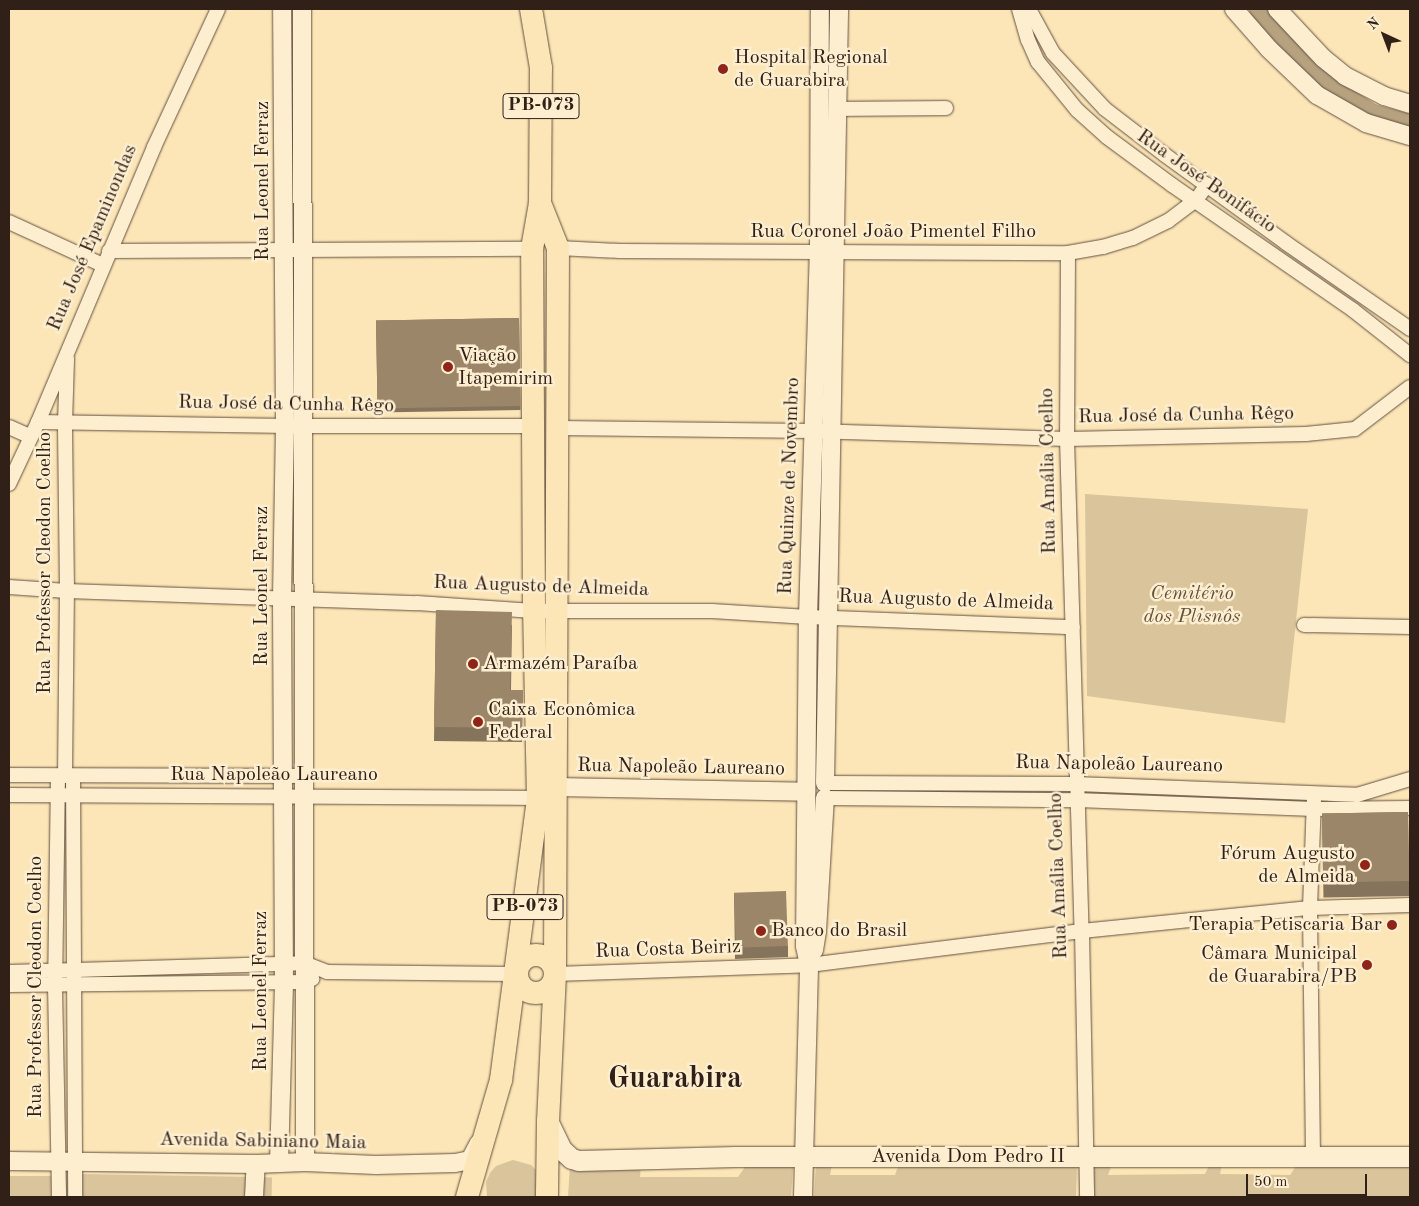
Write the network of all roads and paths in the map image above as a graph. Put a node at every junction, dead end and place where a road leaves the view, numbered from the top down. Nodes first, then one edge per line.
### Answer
1 (218, 9) edge
2 (282, 9) edge
3 (302, 9) edge
4 (531, 9) edge
5 (820, 9) edge
6 (839, 9) edge
7 (1234, 9) edge
8 (1277, 9) edge
9 (1024, 11) edge
10 (1410, 104) edge
11 (946, 108) dead end
12 (838, 109) junction
13 (1410, 136) edge
14 (1207, 185) junction
15 (1196, 200) junction
16 (540, 203) junction
17 (9, 222) edge
18 (1286, 243) junction
19 (558, 248) junction
20 (532, 249) junction
21 (109, 251) junction
22 (303, 251) junction
23 (284, 252) junction
24 (827, 253) junction
25 (1068, 253) junction
26 (1276, 256) junction
27 (103, 265) junction
28 (1410, 329) edge
29 (68, 349) junction
30 (1410, 355) edge
31 (1410, 387) edge
32 (38, 422) junction
33 (65, 423) junction
34 (285, 425) junction
35 (303, 426) junction
36 (533, 426) junction
37 (9, 427) edge
38 (558, 428) junction
39 (812, 430) junction
40 (833, 431) junction
41 (31, 437) junction
42 (1067, 439) junction
43 (9, 484) edge
44 (9, 587) edge
45 (67, 591) junction
46 (282, 598) junction
47 (304, 599) junction
48 (545, 611) junction
49 (808, 617) junction
50 (827, 617) junction
51 (1304, 625) dead end
52 (1073, 627) junction
53 (1410, 627) edge
54 (9, 775) edge
55 (65, 776) junction
56 (304, 776) junction
57 (284, 777) junction
58 (1410, 779) edge
59 (1076, 784) junction
60 (825, 791) junction
61 (806, 792) junction
62 (1313, 792) junction
63 (547, 793) junction
64 (9, 795) edge
65 (73, 795) junction
66 (57, 796) junction
67 (304, 796) junction
68 (284, 797) junction
69 (1076, 800) junction
70 (1410, 808) edge
71 (1314, 809) junction
72 (1410, 905) edge
73 (1310, 908) junction
74 (1082, 930) junction
75 (282, 963) junction
76 (304, 963) junction
77 (809, 965) junction
78 (9, 972) edge
79 (327, 972) junction
80 (516, 974) junction
81 (555, 974) junction
82 (74, 977) junction
83 (55, 978) junction
84 (284, 982) junction
85 (304, 982) junction
86 (9, 985) edge
87 (490, 1117) junction
88 (548, 1122) junction
89 (1084, 1156) junction
90 (1313, 1156) junction
91 (1410, 1157) edge
92 (805, 1159) junction
93 (9, 1161) edge
94 (56, 1161) junction
95 (75, 1161) junction
96 (305, 1162) junction
97 (279, 1163) junction
98 (256, 1164) junction
99 (59, 1197) edge
100 (74, 1197) edge
101 (254, 1197) edge
102 (467, 1197) edge
103 (547, 1197) edge
104 (803, 1197) edge
105 (1086, 1197) edge

1 - 21 street, Rua José Epaminondas
2 - 23 street, Rua Leonel Ferraz
3 - 22 street, Rua Leonel Ferraz
4 - 16 main road, PB-073
5 - 24 street, Rua Quinze de Novembro
6 - 12 street, Rua Quinze de Novembro
7 - 13 street
8 - 10 street
9 - 14 street, Rua José Bonifácio
9 - 15 street, Rua José Bonifácio
11 - 12 street
12 - 24 street, Rua Quinze de Novembro
14 - 15 street, Rua Coronel João Pimentel Filho
14 - 18 street, Rua José Bonifácio
15 - 25 street, Rua Coronel João Pimentel Filho
15 - 26 street, Rua José Bonifácio
16 - 19 main road, PB-073
16 - 20 main road, PB-073
17 - 27 street
18 - 26 street
18 - 28 street, Rua José Bonifácio
19 - 20 main road
19 - 24 street, Rua Coronel João Pimentel Filho
19 - 38 main road, PB-073
20 - 22 street
20 - 36 main road, PB-073
21 - 23 street
21 - 27 street, Rua José Epaminondas
22 - 23 street
22 - 35 street, Rua Leonel Ferraz
23 - 34 street, Rua Leonel Ferraz
24 - 25 street, Rua Coronel João Pimentel Filho
24 - 39 street, Rua Quinze de Novembro
24 - 40 street, Rua Quinze de Novembro
25 - 42 street, Rua Amália Coelho
26 - 30 street, Rua José Bonifácio
27 - 29 street, Rua José Epaminondas
29 - 32 street, Rua José Epaminondas
29 - 33 street, Rua Professor Cleodon Coelho
31 - 42 street, Rua José da Cunha Rêgo
32 - 33 street, Rua José da Cunha Rêgo
32 - 41 street, Rua José Epaminondas
33 - 34 street, Rua José da Cunha Rêgo
33 - 45 street, Rua Professor Cleodon Coelho
34 - 35 street, Rua José da Cunha Rêgo
34 - 46 street, Rua Leonel Ferraz
35 - 36 street, Rua José da Cunha Rêgo
35 - 47 street, Rua Leonel Ferraz
36 - 38 main road
36 - 48 main road, PB-073
37 - 41 street
38 - 39 street, Rua José da Cunha Rêgo
38 - 48 main road, PB-073
39 - 40 street, Rua José da Cunha Rêgo
39 - 49 street, Rua Quinze de Novembro
40 - 42 street, Rua José da Cunha Rêgo
40 - 50 street, Rua Quinze de Novembro
41 - 43 street, Rua José Epaminondas
42 - 52 street, Rua Amália Coelho
44 - 45 street, Rua Augusto de Almeida
45 - 46 street, Rua Augusto de Almeida
45 - 55 street, Rua Professor Cleodon Coelho
46 - 47 street, Rua Augusto de Almeida
46 - 57 street, Rua Leonel Ferraz
47 - 48 street, Rua Augusto de Almeida
47 - 56 street, Rua Leonel Ferraz
48 - 49 street, Rua Augusto de Almeida
48 - 63 main road, PB-073
49 - 50 street, Rua Augusto de Almeida
49 - 61 street, Rua Quinze de Novembro
50 - 52 street, Rua Augusto de Almeida
50 - 60 street, Rua Quinze de Novembro
51 - 53 street
52 - 59 street, Rua Amália Coelho
54 - 55 street, Rua Napoleão Laureano
55 - 57 street, Rua Napoleão Laureano
55 - 65 street, Rua Professor Cleodon Coelho
55 - 66 street, Rua Professor Cleodon Coelho
56 - 57 street, Rua Napoleão Laureano
56 - 67 street, Rua Leonel Ferraz
57 - 68 street, Rua Leonel Ferraz
58 - 62 street, Rua Napoleão Laureano
59 - 60 street, Rua Napoleão Laureano
59 - 62 street, Rua Napoleão Laureano
59 - 69 street, Rua Amália Coelho
60 - 61 street
60 - 69 street, Rua Napoleão Laureano
60 - 77 street, Rua Quinze de Novembro
61 - 63 street, Rua Napoleão Laureano
61 - 77 street, Rua Quinze de Novembro
62 - 71 street
63 - 67 street, Rua Napoleão Laureano
63 - 80 main road, PB-073
63 - 81 main road, PB-073
64 - 66 street, Rua Napoleão Laureano
65 - 66 street, Rua Napoleão Laureano
65 - 68 street, Rua Napoleão Laureano
65 - 82 street, Rua Professor Cleodon Coelho
66 - 83 street, Rua Professor Cleodon Coelho
67 - 68 street, Rua Napoleão Laureano
67 - 76 street, Rua Leonel Ferraz
68 - 75 street, Rua Leonel Ferraz
69 - 71 street, Rua Napoleão Laureano
69 - 74 street, Rua Amália Coelho
70 - 71 street, Rua Napoleão Laureano
71 - 73 street
72 - 73 street, Rua Costa Beiriz
73 - 74 street, Rua Costa Beiriz
73 - 90 street
74 - 77 street, Rua Costa Beiriz
74 - 89 street, Rua Amália Coelho
75 - 76 street
75 - 82 street
75 - 84 street, Rua Leonel Ferraz
76 - 79 street
76 - 85 street, Rua Leonel Ferraz
77 - 81 street, Rua Costa Beiriz
77 - 92 street, Rua Quinze de Novembro
78 - 83 street
79 - 80 street
79 - 85 street
80 - 81 main road
80 - 87 main road, PB-073
81 - 88 main road, PB-073
82 - 83 street
82 - 84 street
82 - 95 street, Rua Professor Cleodon Coelho
83 - 86 street
83 - 94 street, Rua Professor Cleodon Coelho
84 - 85 street
84 - 97 street, Rua Leonel Ferraz
85 - 96 street, Rua Leonel Ferraz
87 - 96 street, Avenida Sabiniano Maia
87 - 102 main road, PB-073
88 - 92 main road, Avenida Dom Pedro II
88 - 103 main road, PB-073
89 - 90 main road, Avenida Dom Pedro II
89 - 92 main road, Avenida Dom Pedro II
89 - 105 street, Rua Amália Coelho
90 - 91 main road, Avenida Dom Pedro II
92 - 104 street, Rua Quinze de Novembro
93 - 94 street, Avenida Sabiniano Maia
94 - 95 street, Avenida Sabiniano Maia
94 - 99 street, Rua Professor Cleodon Coelho
95 - 98 street, Avenida Sabiniano Maia
95 - 100 street, Rua Professor Cleodon Coelho
96 - 97 street, Avenida Sabiniano Maia
97 - 98 street, Avenida Sabiniano Maia
98 - 101 street

